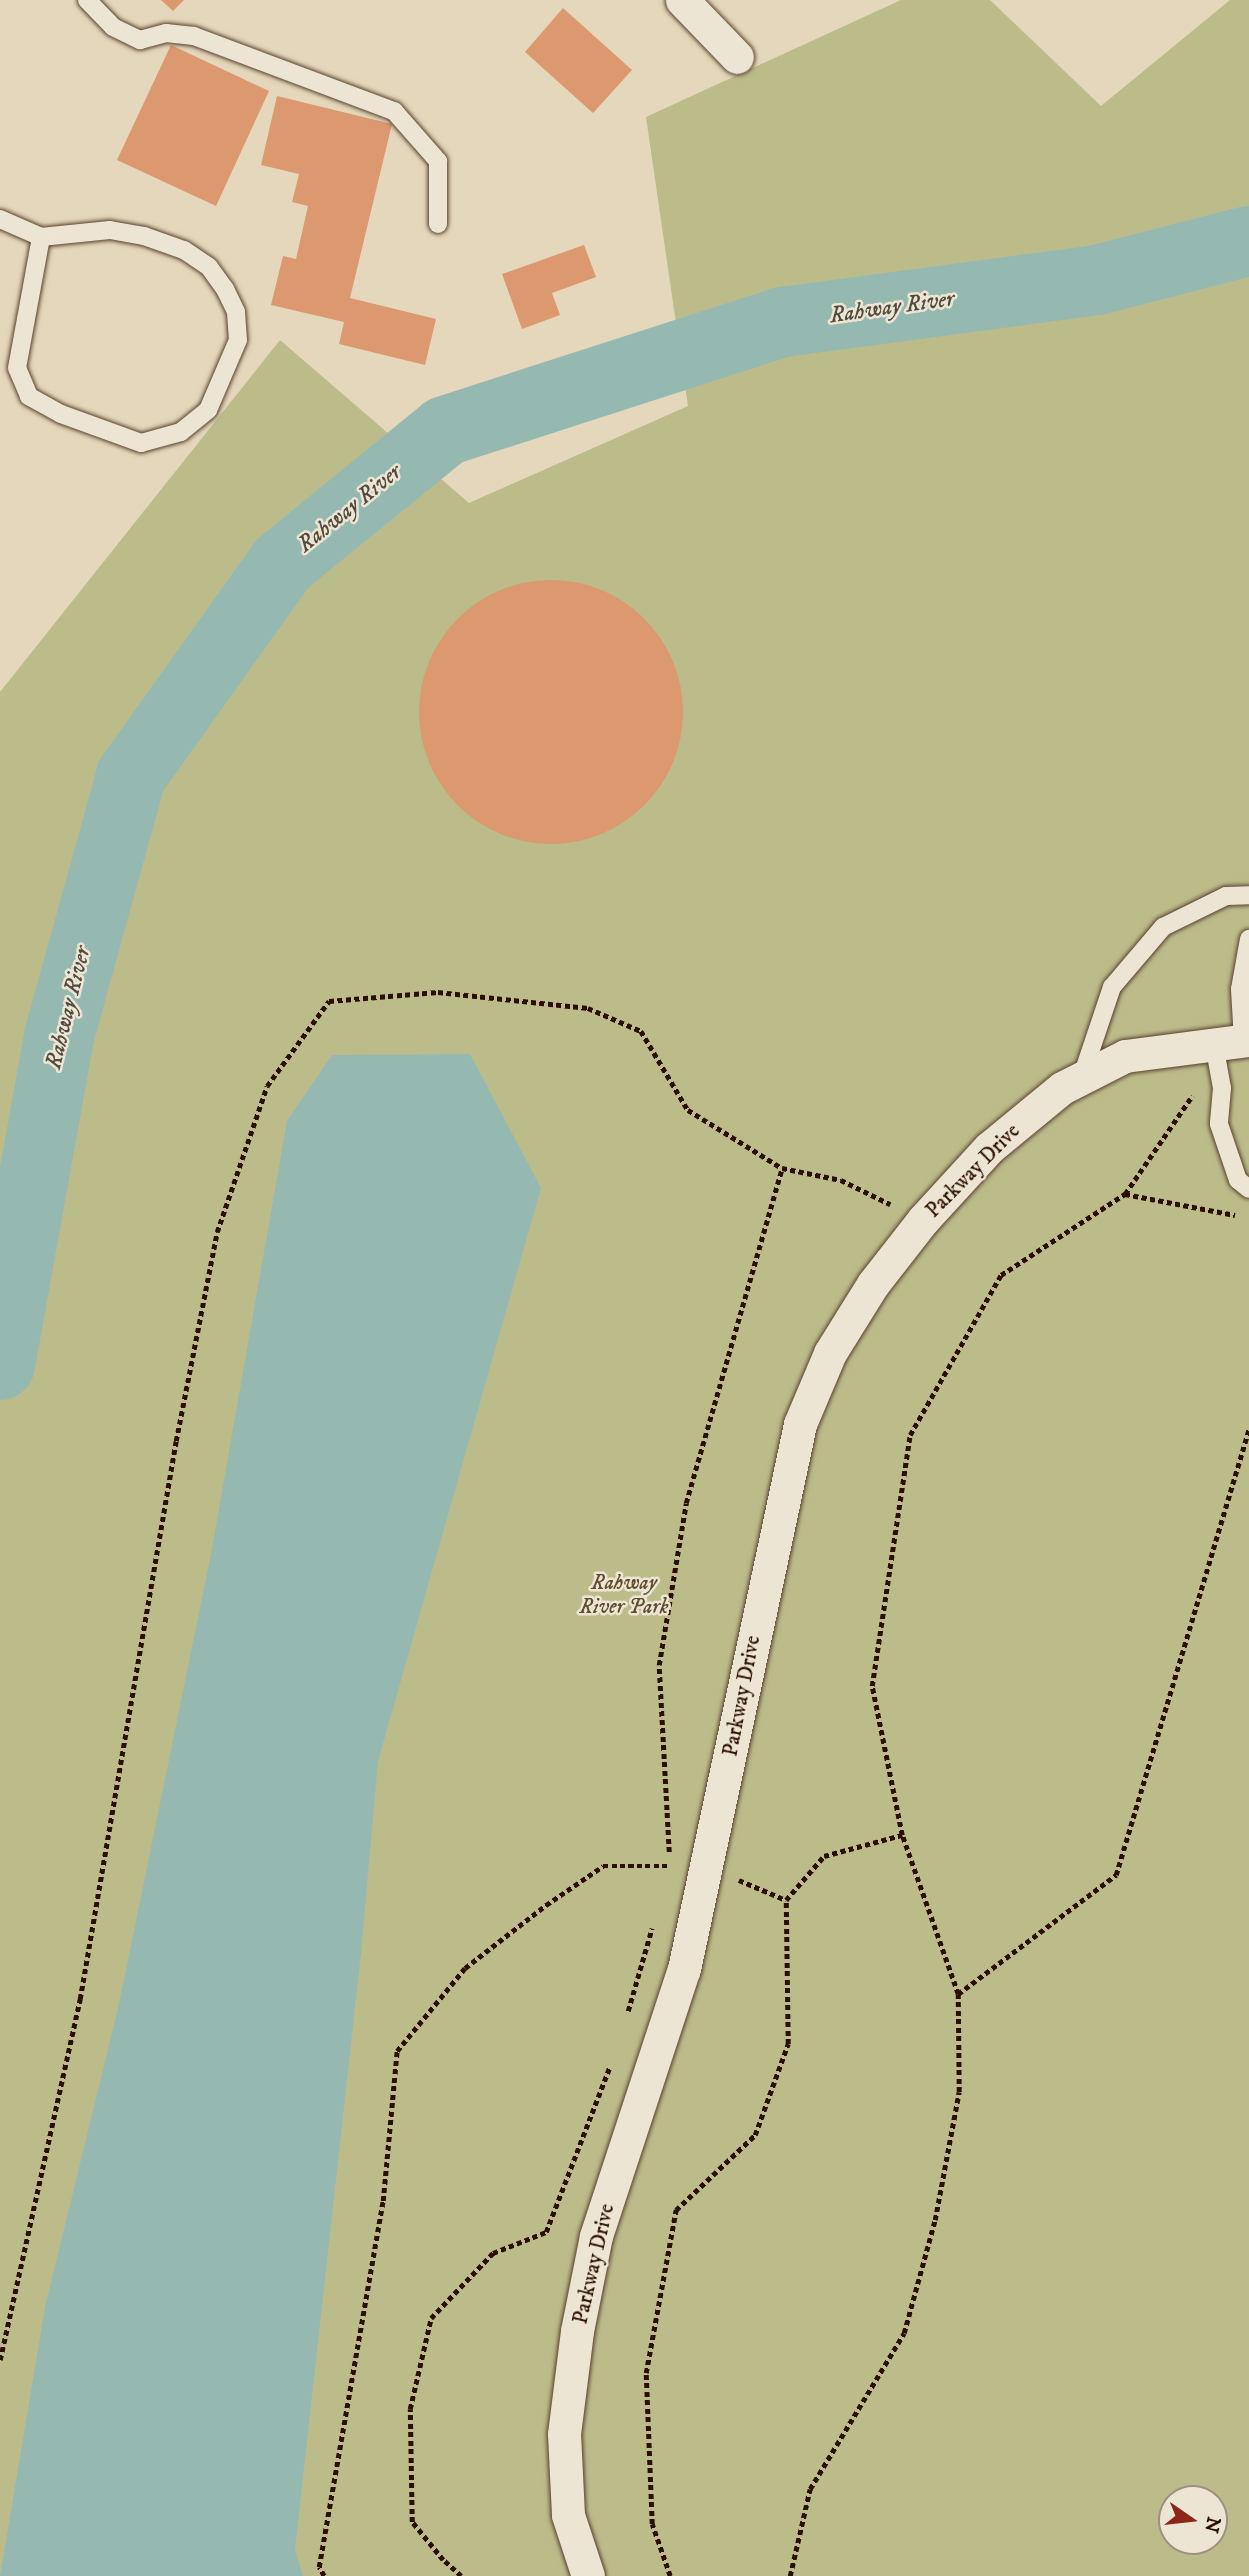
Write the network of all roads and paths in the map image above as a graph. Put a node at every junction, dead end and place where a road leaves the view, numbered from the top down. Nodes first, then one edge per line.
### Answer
1 (87, 0) edge
2 (682, 0) edge
3 (737, 57) dead end
4 (0, 219) edge
5 (438, 224) dead end
6 (41, 237) junction
7 (1249, 895) edge
8 (1249, 939) edge
9 (1236, 1041) edge
10 (1082, 1078) junction
11 (1222, 1088) junction
12 (782, 1168) junction
13 (1249, 1189) edge
14 (1125, 1194) junction
15 (1243, 1217) dead end
16 (923, 1220) junction
17 (1249, 1428) edge
18 (902, 1835) junction
19 (670, 1866) junction
20 (666, 1879) dead end
21 (655, 1917) dead end
22 (958, 1994) junction
23 (626, 2018) dead end
24 (614, 2056) dead end
25 (0, 2360) edge
26 (324, 2576) edge
27 (461, 2576) edge
28 (588, 2576) edge
29 (670, 2576) edge
30 (790, 2576) edge

1 - 5 lane
2 - 3 street
4 - 6 lane
6 - 6 lane
7 - 10 lane
8 - 9 lane
9 - 10 street, Parkway Drive
9 - 11 lane
10 - 16 street, Parkway Drive
11 - 13 lane
11 - 14 path
12 - 16 path
12 - 19 path
12 - 25 path
14 - 15 path
14 - 18 path
16 - 28 street, Parkway Drive
17 - 22 path
18 - 22 path
18 - 29 path
19 - 20 path
19 - 26 path
21 - 23 path
22 - 30 path
24 - 27 path

